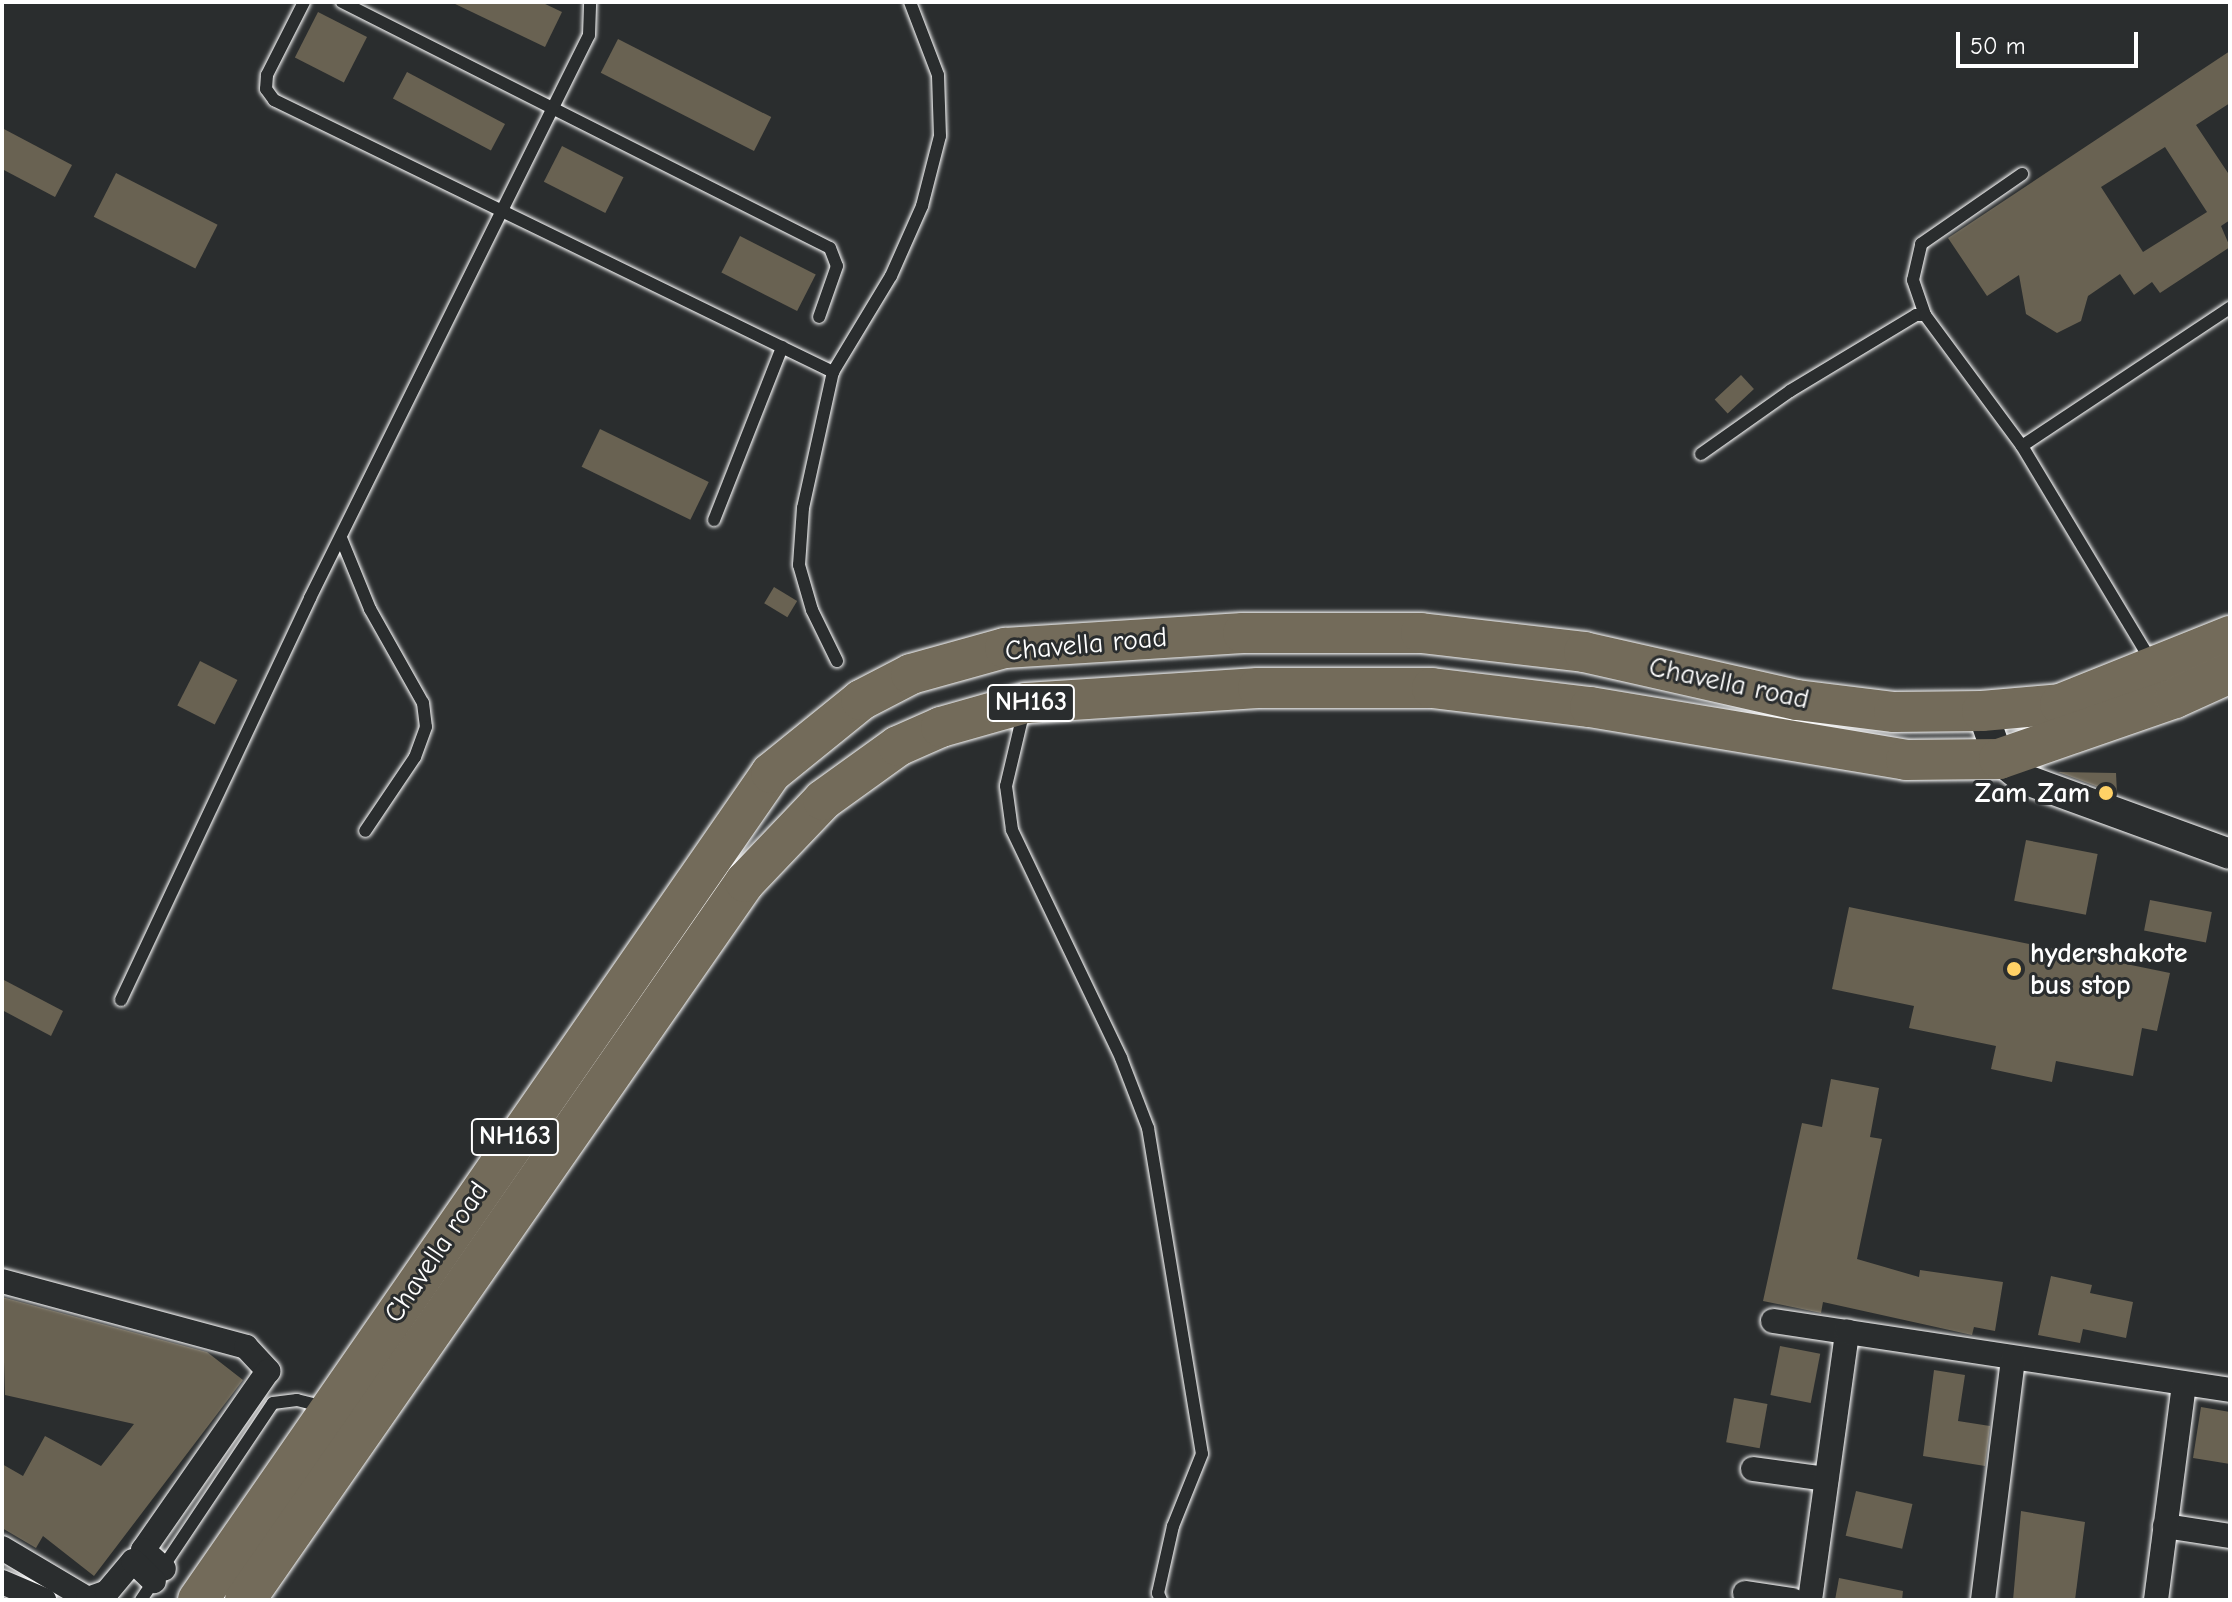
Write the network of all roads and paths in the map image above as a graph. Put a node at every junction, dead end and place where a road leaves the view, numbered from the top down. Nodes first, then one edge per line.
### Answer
1 (304, 2) edge
2 (342, 2) edge
3 (590, 2) edge
4 (910, 2) edge
5 (552, 111) junction
6 (2022, 174) dead end
7 (503, 214) junction
8 (2230, 308) edge
9 (1925, 315) junction
10 (819, 317) dead end
11 (782, 347) junction
12 (833, 372) junction
13 (2022, 446) junction
14 (1701, 454) dead end
15 (714, 520) dead end
16 (341, 538) junction
17 (2230, 636) edge
18 (837, 661) dead end
19 (2156, 668) junction
20 (2230, 673) edge
21 (1026, 703) junction
22 (1982, 711) junction
23 (1999, 759) junction
24 (365, 831) dead end
25 (2230, 854) edge
26 (121, 1000) dead end
27 (2, 1281) edge
28 (1773, 1321) dead end
29 (1847, 1332) junction
30 (2013, 1359) junction
31 (2184, 1384) junction
32 (2230, 1390) edge
33 (329, 1408) junction
34 (1753, 1469) dead end
35 (1826, 1479) junction
36 (2165, 1526) junction
37 (2230, 1536) edge
38 (2, 1548) edge
39 (138, 1556) junction
40 (2, 1582) edge
41 (153, 1584) edge
42 (1745, 1593) dead end
43 (114, 1596) edge
44 (44, 1600) edge
45 (198, 1600) edge
46 (245, 1600) edge
47 (1161, 1600) edge
48 (1792, 1600) edge
49 (1810, 1600) edge
50 (1983, 1600) edge
51 (2156, 1600) edge

1 - 7 lane
2 - 5 lane
3 - 5 lane
4 - 12 lane
5 - 7 lane
5 - 10 lane
6 - 9 lane
7 - 11 lane
7 - 16 lane
8 - 13 lane
9 - 13 lane
9 - 14 lane
11 - 12 lane
11 - 15 lane
12 - 18 lane
13 - 19 lane
16 - 24 lane
16 - 26 lane
17 - 19 highway, Chavella road / NH163
19 - 22 highway, Chavella road / NH163
20 - 23 highway, Chavella road / NH163
21 - 23 highway, Chavella road / NH163
21 - 46 highway, Chavella road / NH163
21 - 47 lane
22 - 23 street
22 - 33 highway, Chavella road / NH163
23 - 25 street
27 - 39 street
28 - 29 street
29 - 30 street
29 - 35 street
30 - 31 street
30 - 50 street
31 - 32 street
31 - 36 street
33 - 41 lane
33 - 45 highway, Chavella road / NH163
34 - 35 street
35 - 49 street
36 - 37 street
36 - 51 street
38 - 43 street
39 - 41 street
39 - 43 street
40 - 44 street
42 - 48 street

